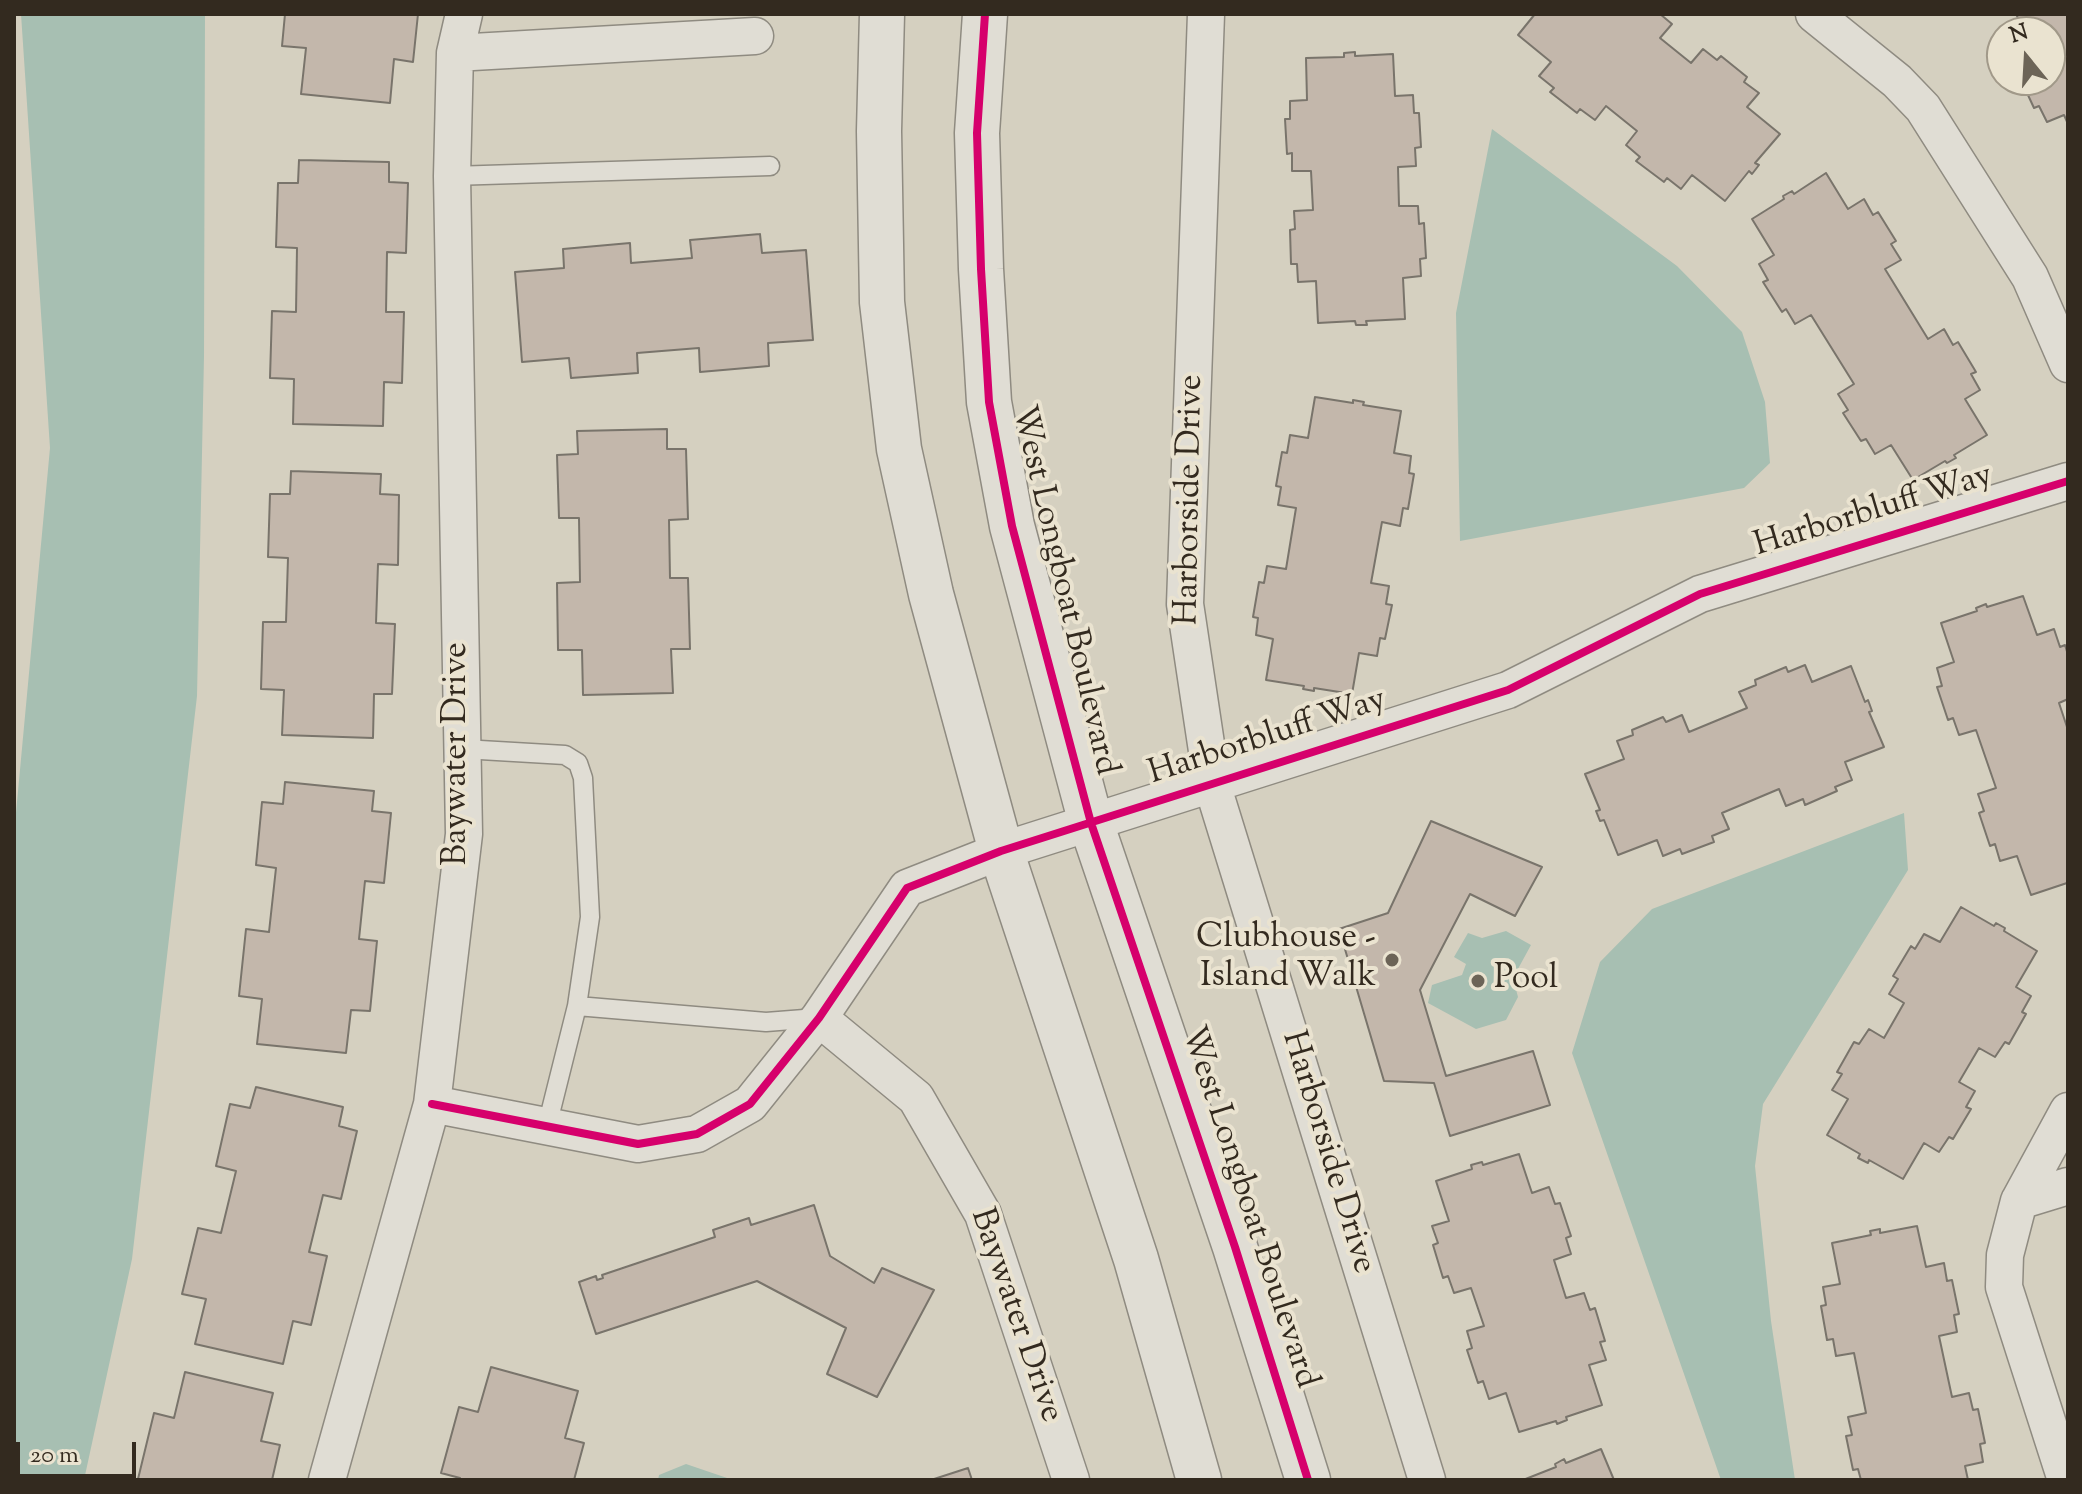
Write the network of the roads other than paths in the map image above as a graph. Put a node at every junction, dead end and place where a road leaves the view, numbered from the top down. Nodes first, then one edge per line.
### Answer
1 (464, 14) edge
2 (882, 14) edge
3 (985, 14) edge
4 (1206, 14) edge
5 (1814, 14) edge
6 (755, 36) dead end
7 (455, 53) junction
8 (770, 166) dead end
9 (452, 176) junction
10 (2068, 364) edge
11 (2068, 481) edge
12 (463, 749) junction
13 (1212, 784) junction
14 (1091, 823) junction
15 (1001, 851) junction
16 (577, 1006) junction
17 (819, 1018) junction
18 (432, 1104) junction
19 (2068, 1111) edge
20 (547, 1126) junction
21 (2068, 1186) edge
22 (2019, 1201) junction
23 (327, 1480) edge
24 (1071, 1480) edge
25 (1199, 1480) edge
26 (1308, 1480) edge
27 (1427, 1480) edge
28 (2066, 1480) edge

1 - 7 street, Baywater Drive
2 - 15 street
3 - 14 street, West Longboat Boulevard
4 - 13 street, Harborside Drive
5 - 10 street
6 - 7 street
7 - 9 street, Baywater Drive
8 - 9 lane
9 - 12 street, Baywater Drive
11 - 13 street, Harborbluff Way
12 - 16 lane
12 - 18 street, Baywater Drive
13 - 14 street, Harborbluff Way
13 - 27 street, Harborside Drive
14 - 15 street, Harborbluff Way
14 - 26 street, West Longboat Boulevard
15 - 17 street, Harborbluff Way
15 - 25 street
16 - 17 lane
16 - 20 lane
17 - 20 street, Harborbluff Way
17 - 24 street, Baywater Drive
18 - 20 street, Harborbluff Way
18 - 23 street, Baywater Drive
19 - 22 street
21 - 22 street
22 - 28 street

